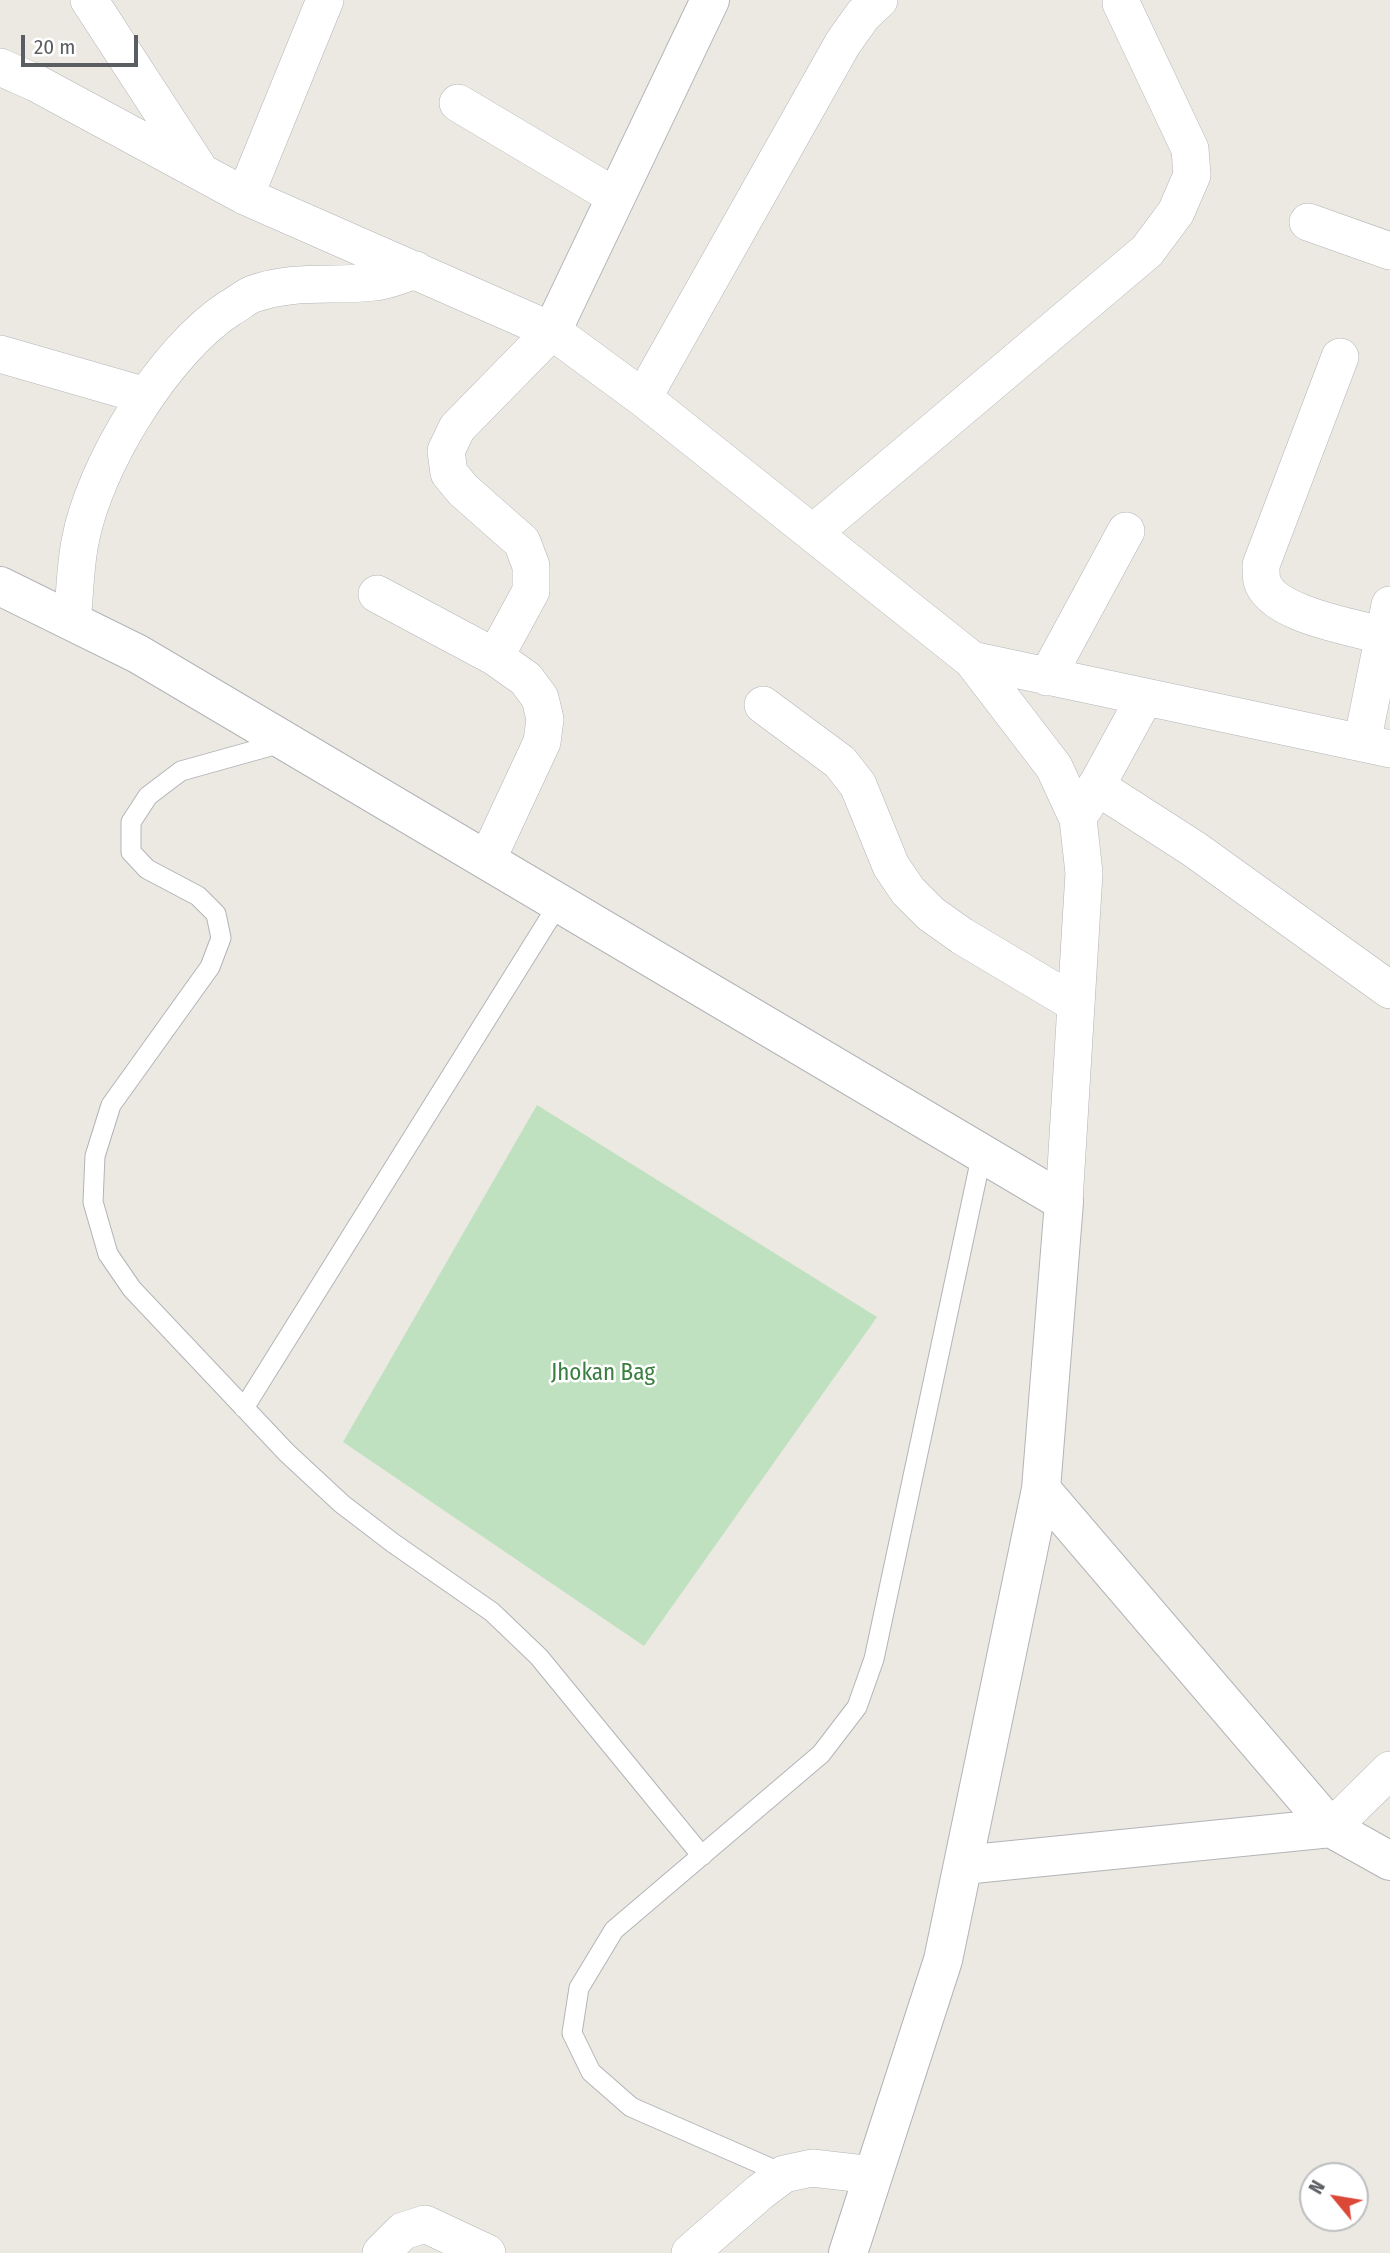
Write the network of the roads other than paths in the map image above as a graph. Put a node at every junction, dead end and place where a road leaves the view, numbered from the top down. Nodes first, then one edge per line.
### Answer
1 (89, 0) edge
2 (325, 0) edge
3 (709, 0) edge
4 (1121, 3) dead end
5 (859, 5) edge
6 (0, 67) edge
7 (458, 103) dead end
8 (200, 170) junction
9 (245, 196) junction
10 (616, 197) junction
11 (1308, 222) dead end
12 (1390, 251) edge
13 (416, 271) junction
14 (552, 331) junction
15 (0, 354) edge
16 (1340, 357) dead end
17 (146, 396) junction
18 (643, 398) junction
19 (1126, 531) dead end
20 (813, 533) junction
21 (0, 586) edge
22 (377, 594) dead end
23 (1387, 620) edge
24 (72, 621) junction
25 (495, 657) junction
26 (972, 660) junction
27 (1047, 677) junction
28 (1145, 697) junction
29 (763, 705) dead end
30 (286, 741) junction
31 (1376, 746) edge
32 (1096, 786) junction
33 (1078, 819) junction
34 (487, 860) junction
35 (559, 903) junction
36 (1390, 990) edge
37 (1076, 1004) junction
38 (982, 1153) junction
39 (1064, 1202) junction
40 (244, 1408) junction
41 (1041, 1489) junction
42 (1390, 1770) edge
43 (1331, 1828) junction
44 (702, 1856) junction
45 (1390, 1861) edge
46 (963, 1865) junction
47 (784, 2174) junction
48 (873, 2175) junction
49 (381, 2253) edge
50 (487, 2253) edge
51 (690, 2253) edge
52 (848, 2253) edge

1 - 8 street
2 - 9 street
3 - 10 street
4 - 20 street
5 - 18 street
6 - 8 street
7 - 10 street
8 - 9 street
9 - 13 street
10 - 14 street
11 - 12 street
13 - 14 street
13 - 17 street
14 - 18 street
14 - 25 street
15 - 17 street
16 - 23 street
17 - 24 street
18 - 20 street
19 - 27 street
20 - 26 street
21 - 24 street
22 - 25 street
23 - 31 street
24 - 30 street
25 - 34 street
26 - 27 street
26 - 33 street
27 - 28 street
28 - 31 street
28 - 32 street
29 - 37 street
30 - 34 street
30 - 40 lane
32 - 33 street
32 - 36 street
33 - 37 street
34 - 35 street
35 - 38 street
35 - 40 lane
37 - 39 street
38 - 39 street
38 - 44 lane
39 - 41 street
40 - 44 lane
41 - 43 street
41 - 46 street
42 - 43 street
43 - 45 street
43 - 46 street
44 - 47 lane
46 - 48 street
47 - 48 street
47 - 51 street
48 - 52 street
49 - 50 street

